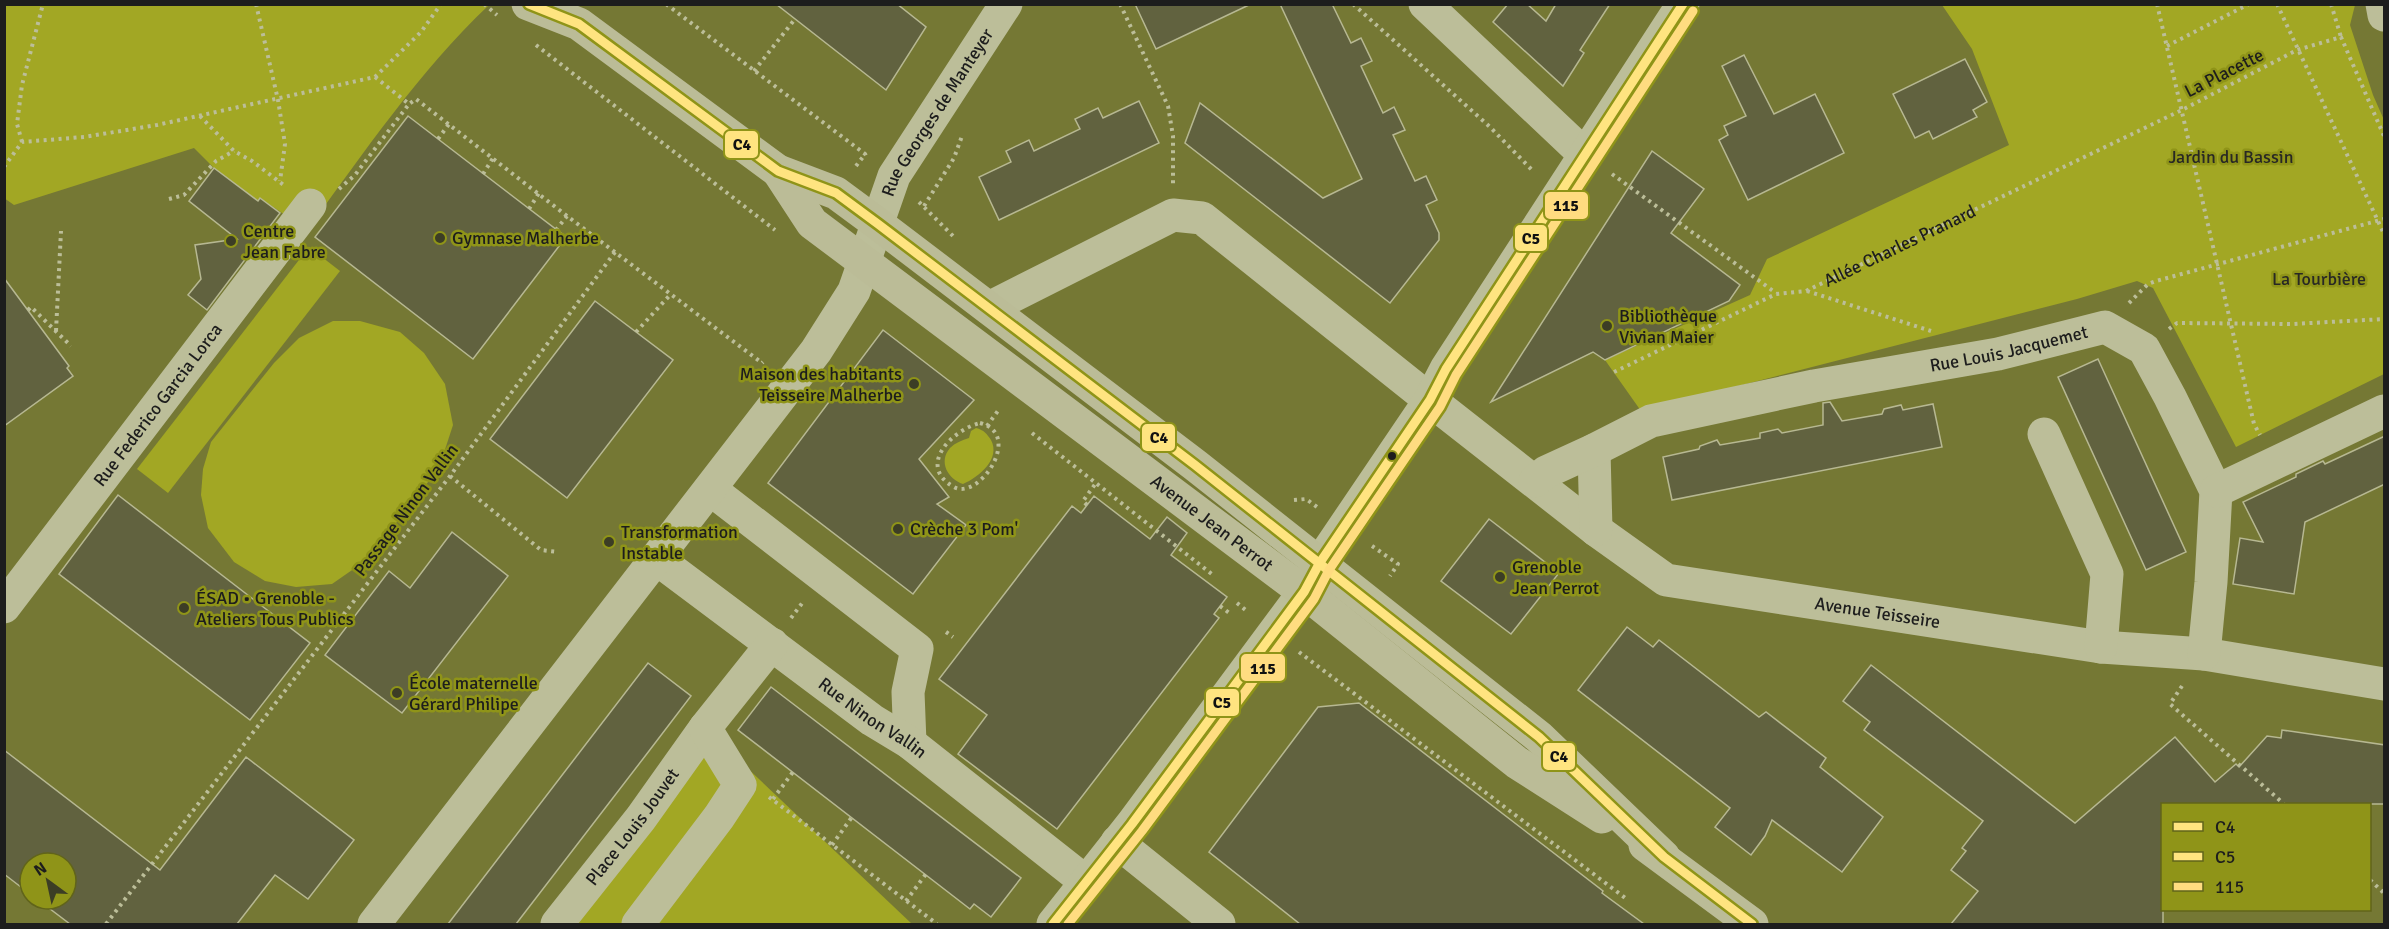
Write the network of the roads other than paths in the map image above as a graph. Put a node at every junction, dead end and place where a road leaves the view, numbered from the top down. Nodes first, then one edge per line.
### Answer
1 (1006, 4) edge
2 (1425, 4) edge
3 (1683, 4) edge
4 (2382, 4) edge
5 (516, 12) edge
6 (572, 14) edge
7 (2385, 15) edge
8 (1585, 154) junction
9 (778, 171) junction
10 (310, 205) road end
11 (878, 224) junction
12 (865, 262) junction
13 (989, 308) junction
14 (1430, 400) junction
15 (2385, 411) edge
16 (2044, 434) dead end
17 (1594, 450) junction
18 (1534, 480) junction
19 (710, 489) junction
20 (2216, 491) junction
21 (1596, 530) junction
22 (657, 559) junction
23 (1319, 564) junction
24 (1304, 592) junction
25 (4, 607) edge
26 (772, 644) junction
27 (2101, 647) junction
28 (2204, 654) junction
29 (2385, 684) edge
30 (705, 728) junction
31 (910, 743) junction
32 (1117, 843) junction
33 (1664, 857) junction
34 (1086, 882) junction
35 (374, 924) edge
36 (557, 924) edge
37 (638, 924) edge
38 (1053, 924) edge
39 (1219, 924) edge
40 (1752, 924) edge

1 - 11 street, Rue Georges de Manteyer
2 - 8 street
3 - 8 street
4 - 7 street
5 - 6 main road, Avenue Jean Perrot
6 - 9 main road, Avenue Jean Perrot
8 - 14 street
9 - 11 main road, Avenue Jean Perrot
9 - 12 main road, Avenue Jean Perrot
10 - 25 street, Rue Federico Garcia Lorca
11 - 12 street, Rue Georges de Manteyer
11 - 13 main road, Avenue Jean Perrot
12 - 19 street
12 - 24 main road, Avenue Jean Perrot
13 - 14 street, Avenue Teisseire
13 - 23 main road, Avenue Jean Perrot
14 - 18 street, Avenue Teisseire
14 - 23 street
15 - 20 street
16 - 27 street
17 - 18 street, Rue Louis Jacquemet
17 - 20 street, Rue Louis Jacquemet
17 - 21 street
18 - 21 street, Avenue Teisseire
19 - 22 street
19 - 31 street
20 - 28 street
21 - 27 street, Avenue Teisseire
22 - 26 street, Rue Ninon Vallin
22 - 35 street
23 - 24 street
23 - 33 main road, Avenue Jean Perrot
24 - 32 street
24 - 33 main road, Avenue Jean Perrot
26 - 30 street, Place Louis Jouvet
26 - 31 street, Rue Ninon Vallin
27 - 28 street, Avenue Teisseire
28 - 29 street, Avenue Teisseire
30 - 36 street, Place Louis Jouvet
30 - 37 street
31 - 34 street, Rue Ninon Vallin
32 - 34 street
32 - 39 street
33 - 40 main road, Avenue Jean Perrot
34 - 38 street

